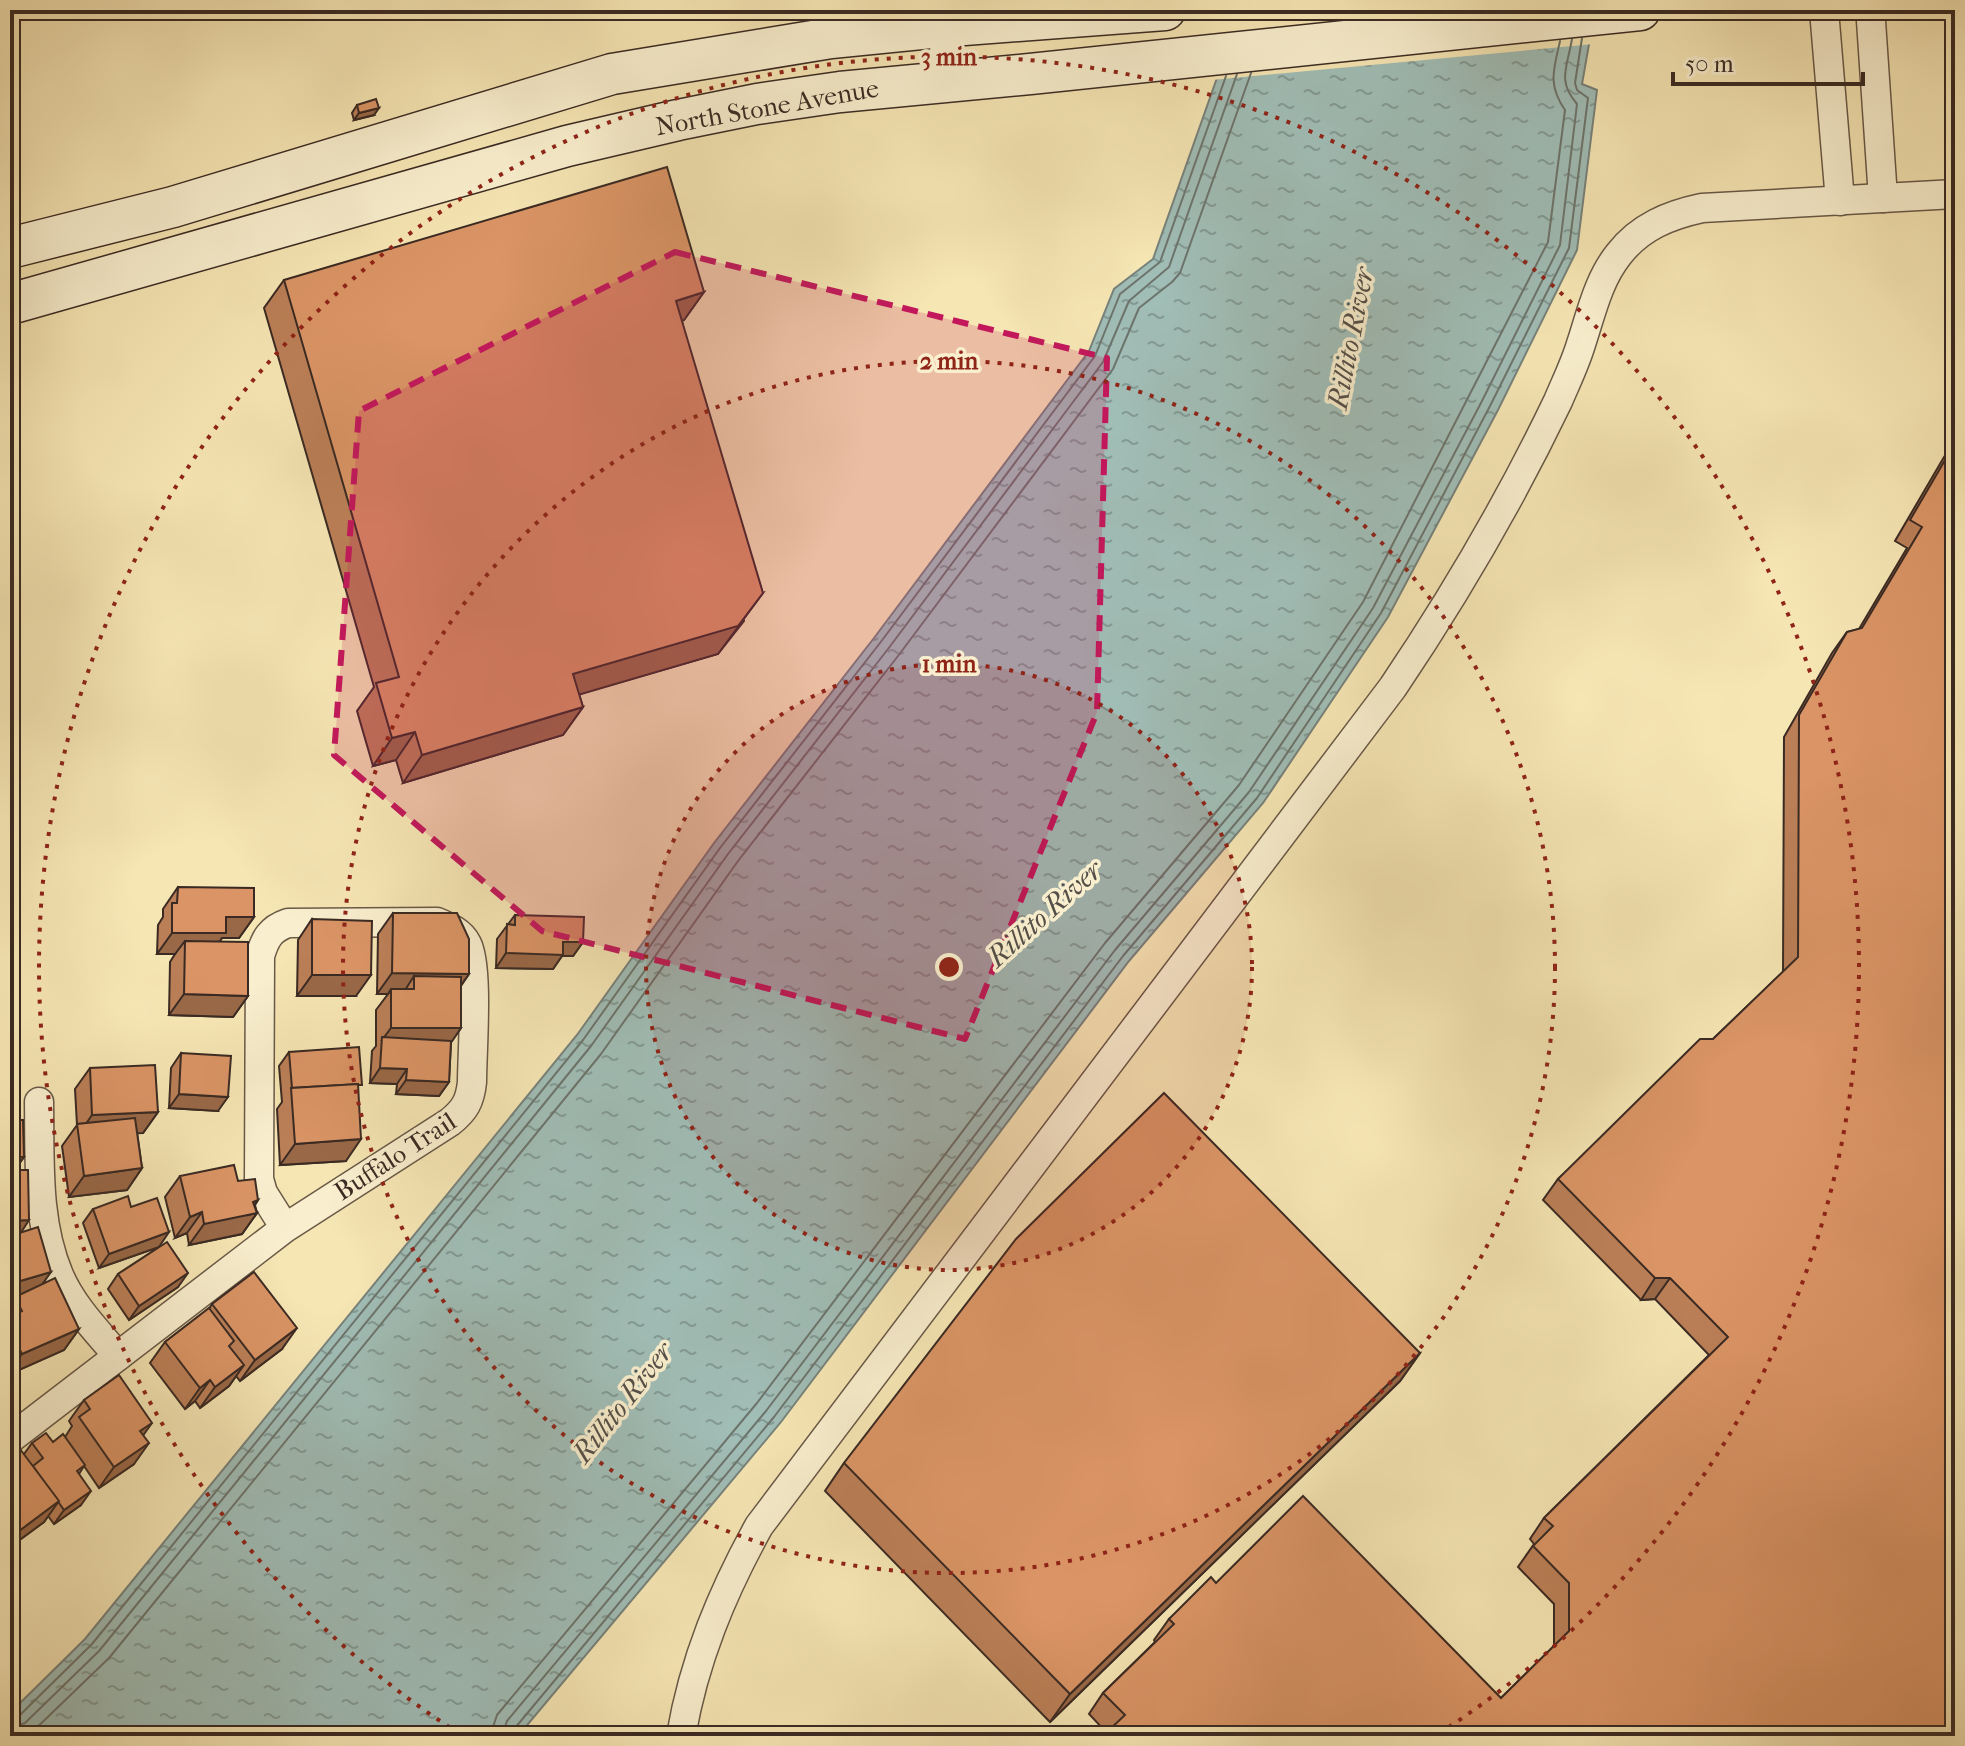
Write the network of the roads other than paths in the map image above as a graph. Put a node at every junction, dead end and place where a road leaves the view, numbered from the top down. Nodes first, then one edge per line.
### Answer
1 (1165, 10) edge
2 (1640, 10) edge
3 (1824, 10) edge
4 (1873, 10) edge
5 (951, 18) edge
6 (936, 81) junction
7 (1955, 194) edge
8 (1883, 198) junction
9 (1840, 201) junction
10 (10, 248) edge
11 (10, 304) edge
12 (39, 1102) dead end
13 (285, 1228) junction
14 (118, 1356) junction
15 (10, 1439) edge
16 (681, 1736) edge

1 - 5 main road, North Stone Avenue
2 - 6 main road, North Stone Avenue
3 - 9 street
4 - 8 street
5 - 6 street
5 - 10 main road, North Stone Avenue
6 - 11 main road, North Stone Avenue
7 - 8 street
8 - 9 street
9 - 16 street
12 - 14 street
13 - 13 street, Buffalo Trail
13 - 14 street, Buffalo Trail
14 - 15 street, Buffalo Trail

